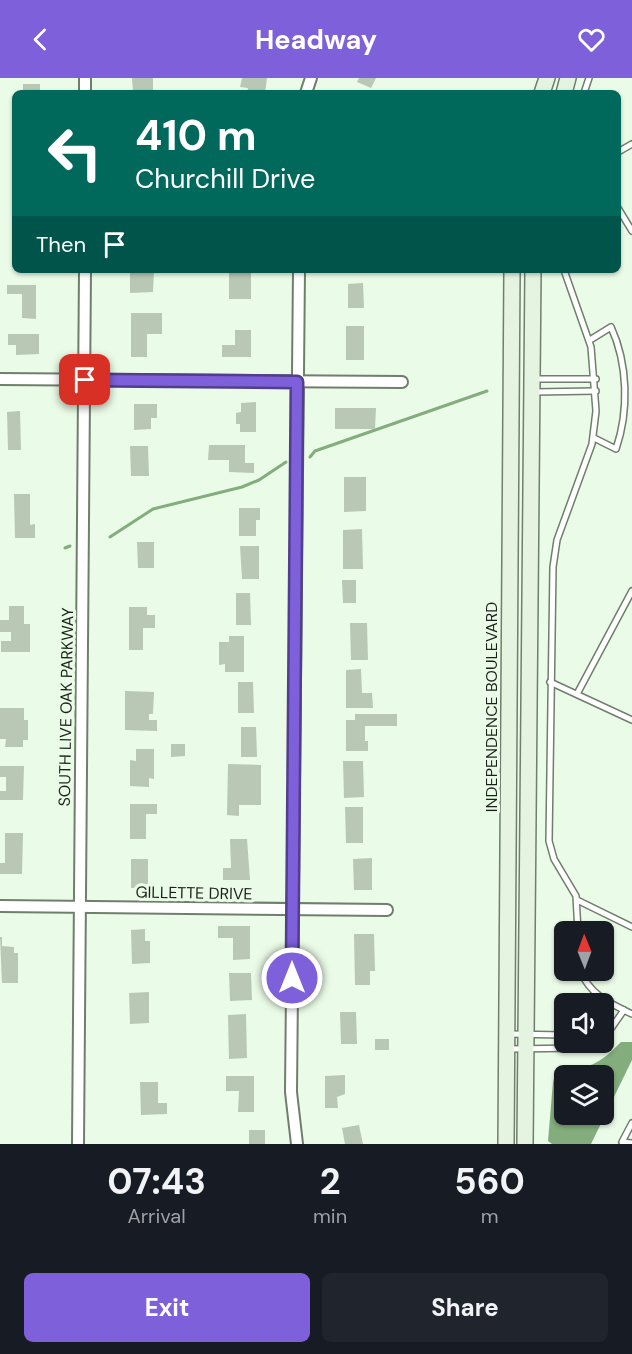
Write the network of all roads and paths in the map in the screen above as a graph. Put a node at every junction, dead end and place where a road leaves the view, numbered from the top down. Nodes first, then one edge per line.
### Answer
1 (621, 213) edge
2 (632, 231) edge
3 (85, 273) edge
4 (299, 273) edge
5 (512, 273) edge
6 (533, 273) edge
7 (565, 273) edge
8 (511, 287) junction
9 (590, 340) junction
10 (0, 379) edge
11 (596, 379) junction
12 (85, 380) junction
13 (297, 382) junction
14 (402, 382) dead end
15 (531, 385) junction
16 (632, 388) edge
17 (623, 389) junction
18 (596, 391) junction
19 (594, 438) junction
20 (632, 591) edge
21 (550, 682) junction
22 (577, 694) junction
23 (632, 720) edge
24 (577, 900) junction
25 (0, 906) edge
26 (80, 907) junction
27 (293, 909) junction
28 (387, 910) dead end
29 (578, 921) edge
30 (632, 927) edge
31 (584, 981) edge
32 (595, 993) edge
33 (614, 1005) edge
34 (624, 1010) junction
35 (632, 1014) edge
36 (614, 1024) edge
37 (554, 1037) edge
38 (527, 1041) junction
39 (508, 1042) junction
40 (554, 1044) edge
41 (632, 1123) edge
42 (632, 1143) edge
43 (78, 1144) edge
44 (297, 1144) edge
45 (506, 1144) edge
46 (525, 1144) edge

1 - 2 lane
3 - 12 street, SOUTH LIVE OAK PARKWAY
4 - 13 street
5 - 8 main road, INDEPENDENCE BOULEVARD
6 - 15 main road
7 - 9 lane
8 - 15 main road
8 - 39 main road, INDEPENDENCE BOULEVARD
9 - 11 lane
9 - 17 lane
10 - 12 street
11 - 15 lane
11 - 18 lane
12 - 13 street
12 - 26 street, SOUTH LIVE OAK PARKWAY
13 - 14 street
13 - 27 street
15 - 18 lane
15 - 38 main road
16 - 17 lane
17 - 19 lane
18 - 19 lane
19 - 21 lane
20 - 22 lane
21 - 22 lane
21 - 24 lane
22 - 23 lane
24 - 29 lane
24 - 30 lane
25 - 26 street, GILLETTE DRIVE
26 - 27 street, GILLETTE DRIVE
26 - 43 street, SOUTH LIVE OAK PARKWAY
27 - 28 street, GILLETTE DRIVE
27 - 44 street
31 - 32 lane
33 - 34 lane
34 - 35 lane
34 - 36 lane
37 - 38 lane
38 - 39 lane
38 - 39 lane
38 - 40 lane
38 - 46 main road
39 - 45 main road, INDEPENDENCE BOULEVARD
41 - 42 lane

